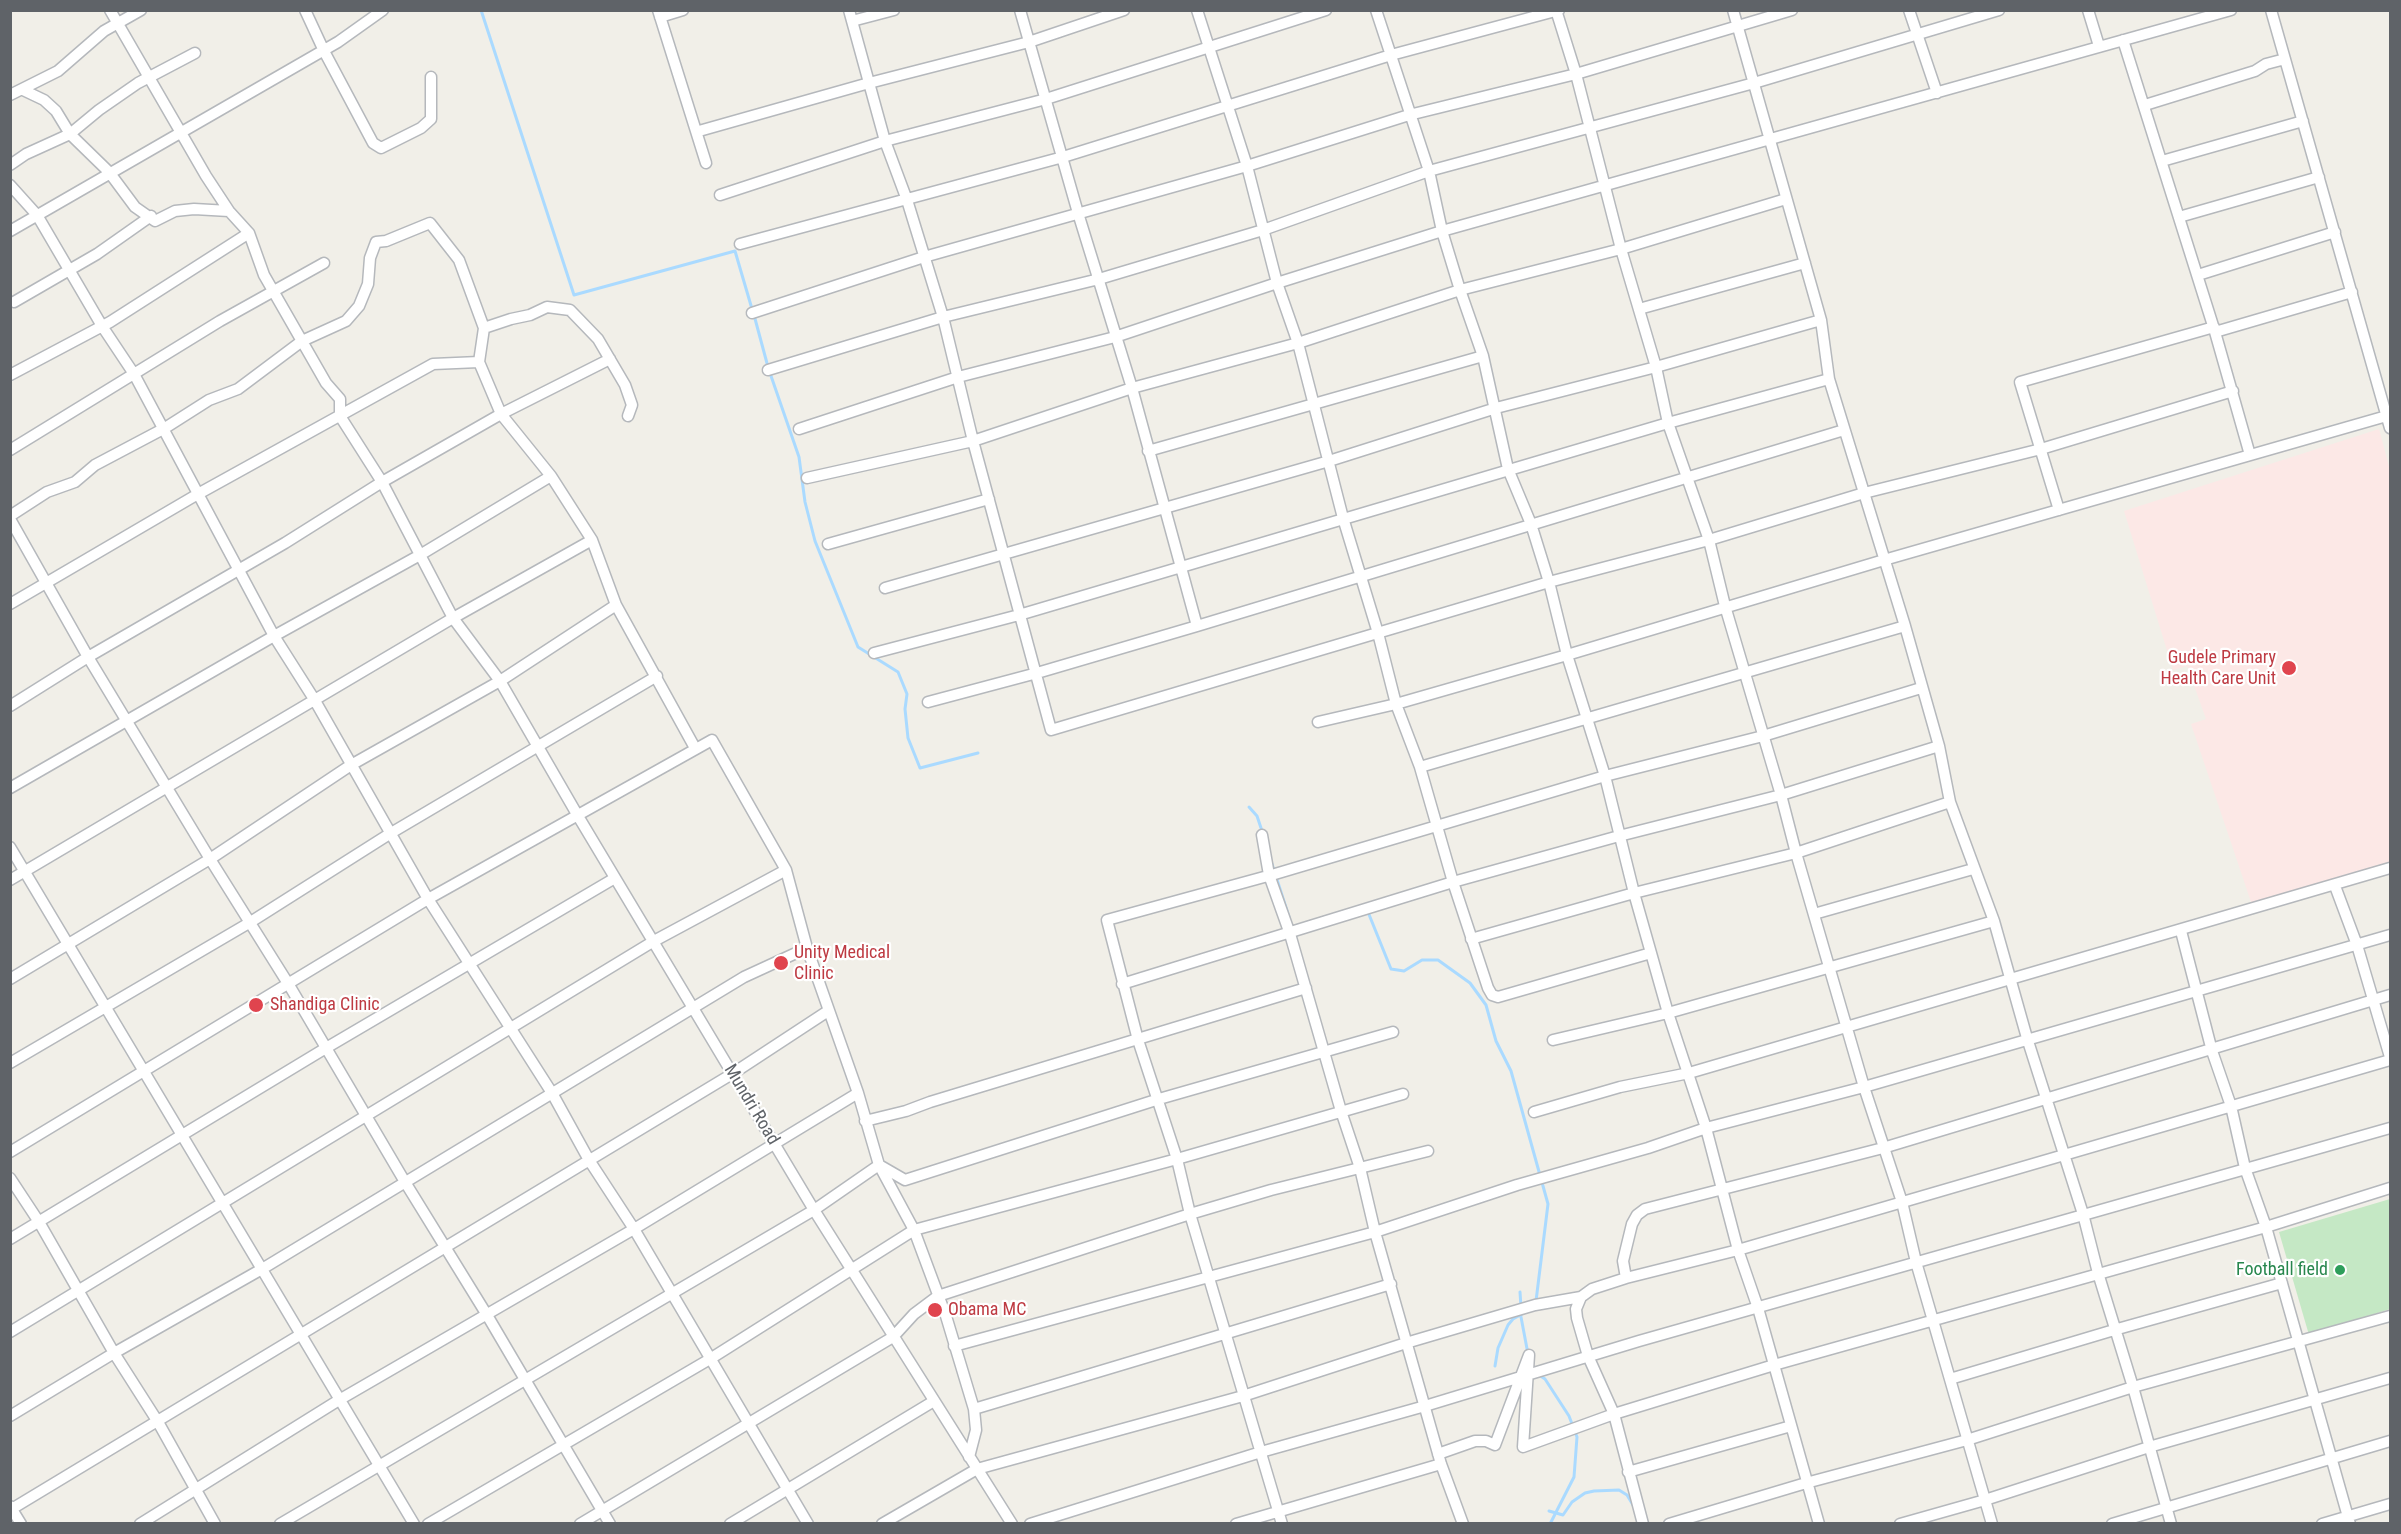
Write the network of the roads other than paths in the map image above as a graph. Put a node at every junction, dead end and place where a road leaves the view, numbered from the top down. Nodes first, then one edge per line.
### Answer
1 (110, 10) edge
2 (141, 10) edge
3 (305, 10) edge
4 (383, 10) edge
5 (683, 10) edge
6 (894, 10) edge
7 (1020, 10) edge
8 (1124, 10) edge
9 (1197, 10) edge
10 (1326, 10) edge
11 (1376, 10) edge
12 (1733, 10) edge
13 (1792, 10) edge
14 (1909, 10) edge
15 (1999, 10) edge
16 (2088, 10) edge
17 (2232, 10) edge
18 (2271, 10) edge
19 (1557, 11) edge
20 (659, 14) edge
21 (851, 16) edge
22 (118, 23) junction
23 (1738, 27) junction
24 (1917, 35) junction
25 (2123, 40) junction
26 (1029, 42) junction
27 (1209, 46) junction
28 (2099, 46) junction
29 (324, 51) junction
30 (195, 53) dead end
31 (1391, 55) junction
32 (2285, 59) junction
33 (1576, 74) junction
34 (431, 77) dead end
35 (150, 78) junction
36 (869, 83) junction
37 (1754, 83) junction
38 (23, 90) junction
39 (1937, 93) junction
40 (10, 95) edge
41 (1046, 99) junction
42 (2145, 105) junction
43 (1227, 106) junction
44 (1409, 115) junction
45 (2303, 121) junction
46 (1590, 128) junction
47 (699, 131) dead end
48 (181, 133) junction
49 (70, 134) junction
50 (1770, 140) junction
51 (885, 141) junction
52 (1063, 157) junction
53 (2162, 161) junction
54 (706, 163) dead end
55 (10, 165) edge
56 (1247, 166) junction
57 (1429, 171) junction
58 (109, 172) junction
59 (2319, 177) junction
60 (10, 185) edge
61 (1605, 187) junction
62 (720, 195) dead end
63 (1786, 199) junction
64 (907, 200) junction
65 (229, 211) junction
66 (1078, 213) junction
67 (37, 215) junction
68 (151, 216) junction
69 (2179, 217) junction
70 (10, 231) edge
71 (1263, 231) junction
72 (1442, 231) junction
73 (2335, 232) junction
74 (249, 233) junction
75 (740, 244) dead end
76 (1621, 249) junction
77 (924, 257) junction
78 (324, 263) dead end
79 (1805, 263) junction
80 (68, 270) junction
81 (2198, 275) junction
82 (1099, 279) junction
83 (1277, 283) junction
84 (1460, 290) junction
85 (275, 292) junction
86 (2352, 292) junction
87 (14, 302) dead end
88 (1639, 309) junction
89 (752, 313) dead end
90 (943, 317) junction
91 (1821, 320) junction
92 (102, 326) junction
93 (484, 328) junction
94 (2214, 329) junction
95 (1115, 337) junction
96 (302, 341) junction
97 (1298, 344) junction
98 (1484, 356) junction
99 (610, 359) junction
100 (479, 362) junction
101 (1656, 367) junction
102 (768, 370) dead end
103 (134, 374) junction
104 (10, 375) edge
105 (958, 377) junction
106 (1829, 379) junction
107 (1132, 388) junction
108 (2233, 390) junction
109 (1314, 405) junction
110 (1496, 408) junction
111 (501, 414) junction
112 (340, 416) junction
113 (628, 416) dead end
114 (2389, 416) edge
115 (1668, 423) junction
116 (165, 428) junction
117 (2391, 428) edge
118 (799, 429) dead end
119 (1844, 430) junction
120 (972, 441) junction
121 (2041, 449) junction
122 (10, 450) edge
123 (1148, 451) junction
124 (2250, 455) junction
125 (1329, 461) junction
126 (1508, 469) junction
127 (551, 476) junction
128 (807, 478) dead end
129 (1687, 479) junction
130 (382, 482) junction
131 (1864, 493) junction
132 (198, 494) junction
133 (989, 499) junction
134 (1165, 509) junction
135 (2059, 510) junction
136 (10, 517) edge
137 (1343, 518) junction
138 (1531, 524) junction
139 (592, 540) junction
140 (1709, 540) junction
141 (828, 544) dead end
142 (1004, 553) junction
143 (420, 555) junction
144 (1884, 560) junction
145 (1179, 566) junction
146 (239, 571) junction
147 (1361, 576) junction
148 (1549, 582) junction
149 (46, 583) junction
150 (885, 588) dead end
151 (10, 604) edge
152 (616, 605) junction
153 (1725, 606) junction
154 (1019, 615) junction
155 (453, 618) junction
156 (1197, 626) junction
157 (1905, 626) junction
158 (1378, 633) junction
159 (274, 636) junction
160 (874, 654) dead end
161 (1567, 655) junction
162 (88, 657) junction
163 (1037, 673) junction
164 (1746, 673) junction
165 (657, 676) junction
166 (500, 681) junction
167 (1921, 688) junction
168 (314, 699) junction
169 (928, 702) dead end
170 (1396, 704) junction
171 (10, 706) edge
172 (1588, 718) junction
173 (129, 722) junction
174 (1318, 722) dead end
175 (1763, 736) junction
176 (538, 746) junction
177 (1939, 746) junction
178 (695, 748) junction
179 (351, 765) junction
180 (1420, 768) junction
181 (1605, 776) junction
182 (10, 788) edge
183 (167, 788) junction
184 (1781, 795) junction
185 (1950, 802) junction
186 (578, 816) junction
187 (1437, 825) junction
188 (391, 833) junction
189 (1262, 835) dead end
190 (1619, 836) junction
191 (10, 847) edge
192 (1796, 852) junction
193 (210, 859) junction
194 (2391, 868) edge
195 (1973, 869) junction
196 (786, 870) junction
197 (25, 872) junction
198 (1269, 875) junction
199 (615, 878) junction
200 (10, 880) edge
201 (1453, 882) junction
202 (2335, 886) junction
203 (1634, 893) junction
204 (428, 899) junction
205 (1814, 914) junction
206 (1994, 921) junction
207 (249, 923) junction
208 (2181, 931) junction
209 (1290, 934) junction
210 (2391, 934) edge
211 (1471, 939) junction
212 (654, 941) junction
213 (69, 945) junction
214 (2357, 945) junction
215 (807, 948) junction
216 (1651, 953) junction
217 (469, 964) junction
218 (1829, 966) junction
219 (10, 979) edge
220 (2011, 979) junction
221 (1122, 984) junction
222 (289, 985) junction
223 (1306, 988) junction
224 (2195, 991) junction
225 (2391, 995) edge
226 (2372, 1000) junction
227 (106, 1006) junction
228 (693, 1010) junction
229 (828, 1011) junction
230 (1668, 1013) junction
231 (1847, 1026) junction
232 (510, 1029) junction
233 (1393, 1032) dead end
234 (2027, 1038) junction
235 (1138, 1040) junction
236 (1553, 1040) dead end
237 (326, 1048) junction
238 (2212, 1051) junction
239 (1324, 1052) junction
240 (2391, 1058) edge
241 (10, 1063) edge
242 (144, 1071) junction
243 (1689, 1073) junction
244 (732, 1074) junction
245 (1864, 1087) junction
246 (552, 1093) junction
247 (858, 1093) junction
248 (1403, 1094) dead end
249 (1159, 1099) junction
250 (2047, 1100) junction
251 (2231, 1106) junction
252 (1341, 1112) junction
253 (1534, 1112) dead end
254 (365, 1116) junction
255 (865, 1121) junction
256 (1706, 1128) junction
257 (2391, 1128) edge
258 (183, 1137) junction
259 (774, 1143) junction
260 (1883, 1148) junction
261 (1428, 1151) dead end
262 (10, 1152) edge
263 (2065, 1155) junction
264 (1177, 1159) junction
265 (589, 1160) junction
266 (879, 1165) junction
267 (2245, 1167) junction
268 (1360, 1168) junction
269 (10, 1178) edge
270 (405, 1182) junction
271 (2391, 1188) edge
272 (1721, 1191) junction
273 (1902, 1202) junction
274 (222, 1204) junction
275 (814, 1210) junction
276 (1190, 1214) junction
277 (2083, 1214) junction
278 (39, 1222) junction
279 (2266, 1227) junction
280 (634, 1229) junction
281 (914, 1230) junction
282 (1375, 1232) junction
283 (10, 1239) edge
284 (444, 1249) junction
285 (1738, 1250) junction
286 (1916, 1262) junction
287 (262, 1269) junction
288 (851, 1270) junction
289 (2098, 1273) junction
290 (1209, 1278) junction
291 (1626, 1278) junction
292 (2282, 1283) junction
293 (1391, 1284) junction
294 (78, 1291) junction
295 (672, 1295) junction
296 (938, 1296) junction
297 (1581, 1297) junction
298 (1758, 1308) junction
299 (486, 1315) junction
300 (2391, 1316) edge
301 (1933, 1322) junction
302 (2114, 1330) junction
303 (10, 1332) edge
304 (1225, 1333) junction
305 (301, 1335) junction
306 (893, 1337) junction
307 (2298, 1340) junction
308 (1406, 1343) junction
309 (954, 1346) junction
310 (114, 1353) junction
311 (1588, 1356) junction
312 (710, 1359) junction
313 (1774, 1365) junction
314 (2391, 1378) edge
315 (525, 1379) junction
316 (1950, 1379) junction
317 (2133, 1387) junction
318 (1243, 1396) junction
319 (2315, 1399) junction
320 (339, 1400) junction
321 (934, 1401) junction
322 (1425, 1406) junction
323 (974, 1409) junction
324 (1614, 1414) junction
325 (10, 1416) edge
326 (158, 1422) junction
327 (748, 1423) junction
328 (1791, 1426) junction
329 (1967, 1440) junction
330 (2391, 1442) edge
331 (563, 1446) junction
332 (2149, 1447) junction
333 (1261, 1452) junction
334 (969, 1456) junction
335 (2332, 1457) junction
336 (1440, 1459) junction
337 (379, 1464) junction
338 (977, 1469) junction
339 (1628, 1472) junction
340 (1806, 1483) junction
341 (788, 1489) junction
342 (194, 1491) junction
343 (1985, 1500) junction
344 (2391, 1504) edge
345 (2166, 1506) junction
346 (11, 1508) edge
347 (602, 1510) junction
348 (1278, 1510) junction
349 (2349, 1520) edge
350 (1461, 1523) edge
351 (21, 1524) edge
352 (140, 1524) edge
353 (215, 1524) edge
354 (280, 1524) edge
355 (414, 1524) edge
356 (428, 1524) edge
357 (580, 1524) edge
358 (610, 1524) edge
359 (730, 1524) edge
360 (808, 1524) edge
361 (882, 1524) edge
362 (1012, 1524) edge
363 (1030, 1524) edge
364 (1236, 1524) edge
365 (1282, 1524) edge
366 (1643, 1524) edge
367 (1669, 1524) edge
368 (1818, 1524) edge
369 (1900, 1524) edge
370 (1992, 1524) edge
371 (2112, 1524) edge
372 (2171, 1524) edge
373 (2322, 1524) edge

1 - 22 street
2 - 22 street
3 - 29 street
4 - 29 street
5 - 20 street
6 - 21 street
7 - 26 street
8 - 26 street
9 - 27 street
10 - 27 street
11 - 31 street
12 - 23 street
13 - 23 street
14 - 24 street
15 - 24 street
16 - 28 street
17 - 25 street
18 - 32 street
19 - 31 street
19 - 33 street
20 - 54 street
21 - 36 street
22 - 35 street
22 - 38 street
23 - 33 street
23 - 37 street
24 - 37 street
24 - 39 street
25 - 28 street
25 - 42 street
26 - 36 street
26 - 41 street
27 - 41 street
27 - 43 street
28 - 39 street
29 - 34 street
29 - 48 street
30 - 35 street
31 - 43 street
31 - 44 street
32 - 42 street
32 - 45 street
33 - 44 street
33 - 46 street
35 - 48 street
35 - 49 street
36 - 47 street
36 - 51 street
37 - 46 street
37 - 50 street
38 - 40 street
38 - 49 street
39 - 50 street
41 - 51 street
41 - 52 street
42 - 53 street
43 - 52 street
43 - 56 street
44 - 56 street
44 - 57 street
45 - 53 street
45 - 59 street
46 - 57 street
46 - 61 street
48 - 58 street
48 - 65 street
49 - 55 street
49 - 58 street
50 - 61 street
50 - 63 street
51 - 62 street
51 - 64 street
52 - 64 street
52 - 66 street
53 - 69 street
56 - 66 street
56 - 71 street
57 - 71 street
57 - 72 street
58 - 67 street
58 - 68 street
59 - 69 street
59 - 73 street
60 - 67 street
61 - 72 street
61 - 76 street
63 - 76 street
63 - 79 street
64 - 75 street
64 - 77 street
65 - 68 street
65 - 74 street
66 - 77 street
66 - 82 street
67 - 70 street
67 - 80 street
68 - 80 street
69 - 81 street
71 - 82 street
71 - 83 street
72 - 83 street
72 - 84 street
73 - 81 street
73 - 86 street
74 - 85 street, Mundri Road
74 - 92 street
76 - 84 street
76 - 88 street
77 - 89 street
77 - 90 street
78 - 85 street
79 - 88 street
79 - 91 street
80 - 87 street
80 - 92 street
81 - 94 street
82 - 90 street
82 - 95 street
83 - 95 street
83 - 97 street
84 - 97 street
84 - 98 street
85 - 96 street, Mundri Road
85 - 103 street
86 - 94 street
86 - 114 street
88 - 101 street
90 - 102 street
90 - 105 street
91 - 101 street
91 - 106 street
92 - 103 street
92 - 104 street
93 - 96 street
93 - 99 street
93 - 100 street
94 - 108 street
94 - 121 street
95 - 105 street
95 - 107 street
96 - 112 street, Mundri Road
96 - 116 street
97 - 107 street
97 - 109 street
98 - 109 street
98 - 110 street
99 - 111 street
99 - 113 street
100 - 111 street
100 - 112 street
101 - 110 street
101 - 115 street
103 - 116 street
103 - 122 street
105 - 118 street
105 - 120 street
106 - 115 street
106 - 119 street
107 - 120 street
107 - 123 street
108 - 121 street
108 - 124 street
109 - 123 street
109 - 125 street
110 - 125 street
110 - 126 street
111 - 127 street
111 - 130 street
112 - 130 street, Mundri Road
112 - 132 street
114 - 117 street
114 - 124 street
115 - 126 street
115 - 129 street
116 - 132 street
116 - 136 street
119 - 129 street
119 - 131 street
120 - 128 street
120 - 133 street
121 - 131 street
121 - 135 street
123 - 134 street
124 - 135 street
125 - 134 street
125 - 137 street
126 - 137 street
126 - 138 street
127 - 139 street
127 - 143 street
129 - 138 street
129 - 140 street
130 - 143 street, Mundri Road
130 - 146 street
131 - 140 street
131 - 144 street
132 - 146 street
132 - 149 street
133 - 141 street
133 - 142 street
134 - 142 street
134 - 145 street
135 - 144 street
136 - 149 street
137 - 145 street
137 - 147 street
138 - 147 street
138 - 148 street
139 - 152 street
139 - 155 street
140 - 148 street
140 - 153 street
142 - 150 street
142 - 154 street
143 - 155 street, Mundri Road
143 - 159 street
144 - 153 street
144 - 157 street
145 - 154 street
145 - 156 street
146 - 159 street
146 - 162 street
147 - 156 street
147 - 158 street
148 - 158 street
148 - 161 street
149 - 151 street
149 - 162 street
152 - 165 street
152 - 166 street
153 - 161 street
153 - 164 street
154 - 160 street
154 - 163 street
155 - 166 street, Mundri Road
155 - 168 street
156 - 163 street
157 - 164 street
157 - 167 street
158 - 163 street
158 - 170 street
159 - 168 street
159 - 173 street
161 - 170 street
161 - 172 street
162 - 171 street
162 - 173 street
163 - 169 street
164 - 172 street
164 - 175 street
165 - 176 street
165 - 178 street
166 - 176 street, Mundri Road
166 - 179 street
167 - 175 street
167 - 177 street
168 - 179 street
168 - 183 street
170 - 174 street
170 - 180 street
172 - 180 street
172 - 181 street
173 - 182 street
173 - 183 street
175 - 181 street
175 - 184 street
176 - 186 street, Mundri Road
176 - 188 street
177 - 184 street
177 - 185 street
178 - 186 street
178 - 196 street
179 - 188 street
179 - 193 street
180 - 187 street
181 - 187 street
181 - 190 street
183 - 193 street
183 - 197 street
184 - 190 street
184 - 192 street
185 - 192 street
185 - 195 street
186 - 199 street, Mundri Road
186 - 204 street
187 - 198 street
187 - 201 street
188 - 204 street
188 - 207 street
189 - 198 street
190 - 201 street
190 - 203 street
191 - 197 street
192 - 203 street
192 - 205 street
193 - 207 street
193 - 213 street
194 - 202 street
195 - 205 street
195 - 206 street
196 - 212 street
196 - 215 street
197 - 200 street
197 - 213 street
198 - 209 street
198 - 221 street
199 - 212 street, Mundri Road
199 - 217 street
201 - 209 street
201 - 211 street
202 - 208 street
202 - 214 street
203 - 211 street
203 - 216 street
204 - 217 street
204 - 222 street
205 - 218 street
206 - 218 street
206 - 220 street
207 - 222 street
207 - 227 street
208 - 220 street
208 - 224 street
209 - 221 street
209 - 223 street
210 - 214 street
211 - 216 street
212 - 228 street, Mundri Road
212 - 232 street
213 - 219 street
213 - 227 street
214 - 224 street
214 - 226 street
215 - 228 street
215 - 229 street
216 - 230 street
217 - 232 street
217 - 237 street
218 - 230 street
218 - 231 street
220 - 231 street
220 - 234 street
221 - 235 street
222 - 237 street
222 - 242 street
223 - 235 street
223 - 239 street
224 - 234 street
224 - 238 street
225 - 226 street
226 - 238 street
226 - 240 street
227 - 241 street
227 - 242 street
228 - 244 street, Mundri Road
228 - 246 street
229 - 244 street
229 - 247 street
230 - 236 street
230 - 243 street
231 - 243 street
231 - 245 street
232 - 246 street
232 - 254 street
233 - 239 street
234 - 245 street
234 - 250 street
235 - 249 street
235 - 255 street
237 - 254 street
237 - 258 street
238 - 250 street
238 - 251 street
239 - 249 street
239 - 252 street
240 - 251 street
242 - 258 street
242 - 262 street
243 - 253 street
243 - 256 street
244 - 259 street, Mundri Road
244 - 265 street
245 - 256 street
245 - 260 street
246 - 265 street
246 - 270 street
247 - 255 street
247 - 259 street
248 - 252 street
249 - 264 street
249 - 266 street
250 - 260 street
250 - 263 street
251 - 263 street
251 - 267 street
252 - 264 street
252 - 268 street
254 - 270 street
254 - 274 street
255 - 266 street
256 - 272 street
256 - 282 street
257 - 267 street
258 - 274 street
258 - 278 street
259 - 275 street, Mundri Road
259 - 280 street
260 - 272 street
260 - 273 street
261 - 268 street
263 - 273 street
263 - 277 street
264 - 276 street
264 - 281 street
265 - 280 street
265 - 284 street
266 - 275 street
266 - 281 street
267 - 277 street
267 - 279 street
268 - 276 street
268 - 282 street
269 - 278 street
270 - 284 street
270 - 287 street
271 - 279 street
272 - 285 street
272 - 291 street
273 - 285 street
273 - 286 street
274 - 287 street
274 - 294 street
275 - 288 street, Mundri Road
275 - 295 street
276 - 290 street
276 - 296 street
277 - 286 street
277 - 289 street
278 - 283 street
278 - 294 street
279 - 289 street
279 - 292 street
280 - 295 street
280 - 299 street
281 - 288 street
281 - 296 street
282 - 290 street
282 - 293 street
284 - 299 street
284 - 305 street
285 - 291 street
285 - 298 street
286 - 298 street
286 - 301 street
287 - 305 street
287 - 310 street
288 - 306 street, Mundri Road
288 - 312 street
289 - 301 street
289 - 302 street
290 - 304 street
290 - 309 street
291 - 297 street
292 - 302 street
292 - 307 street
293 - 304 street
293 - 308 street
294 - 303 street
294 - 310 street
295 - 312 street
295 - 315 street
296 - 306 street
296 - 309 street
297 - 308 street
297 - 311 street
298 - 311 street
298 - 313 street
299 - 315 street
299 - 320 street
300 - 307 street
301 - 313 street
301 - 316 street
302 - 316 street
302 - 317 street
304 - 318 street
304 - 323 street
305 - 320 street
305 - 326 street
306 - 321 street, Mundri Road
306 - 327 street
307 - 317 street
307 - 319 street
308 - 318 street
308 - 322 street
309 - 323 street
310 - 325 street
310 - 326 street
311 - 322 street
311 - 324 street
312 - 327 street
312 - 331 street
313 - 324 street
313 - 328 street
314 - 319 street
315 - 331 street
315 - 337 street
316 - 329 street
317 - 329 street
317 - 332 street
318 - 333 street
318 - 338 street
319 - 332 street
319 - 335 street
320 - 337 street
320 - 342 street
321 - 334 street, Mundri Road
321 - 341 street
322 - 333 street
322 - 336 street
323 - 334 street
324 - 336 street
324 - 339 street
326 - 342 street
326 - 346 street
327 - 341 street
327 - 347 street
328 - 339 street
328 - 340 street
329 - 340 street
329 - 343 street
330 - 335 street
331 - 347 street
331 - 356 street
332 - 343 street
332 - 345 street
333 - 348 street
333 - 363 street
334 - 338 street, Mundri Road
335 - 345 street
335 - 349 street
336 - 348 street
336 - 350 street
337 - 354 street
337 - 355 street
338 - 361 street
338 - 362 street, Mundri Road
339 - 366 street
340 - 367 street
340 - 368 street
341 - 359 street
341 - 360 street
342 - 352 street
342 - 353 street
343 - 369 street
343 - 370 street
344 - 349 street
345 - 371 street
345 - 372 street
346 - 351 street
347 - 357 street
347 - 358 street
348 - 364 street
348 - 365 street
349 - 373 street

